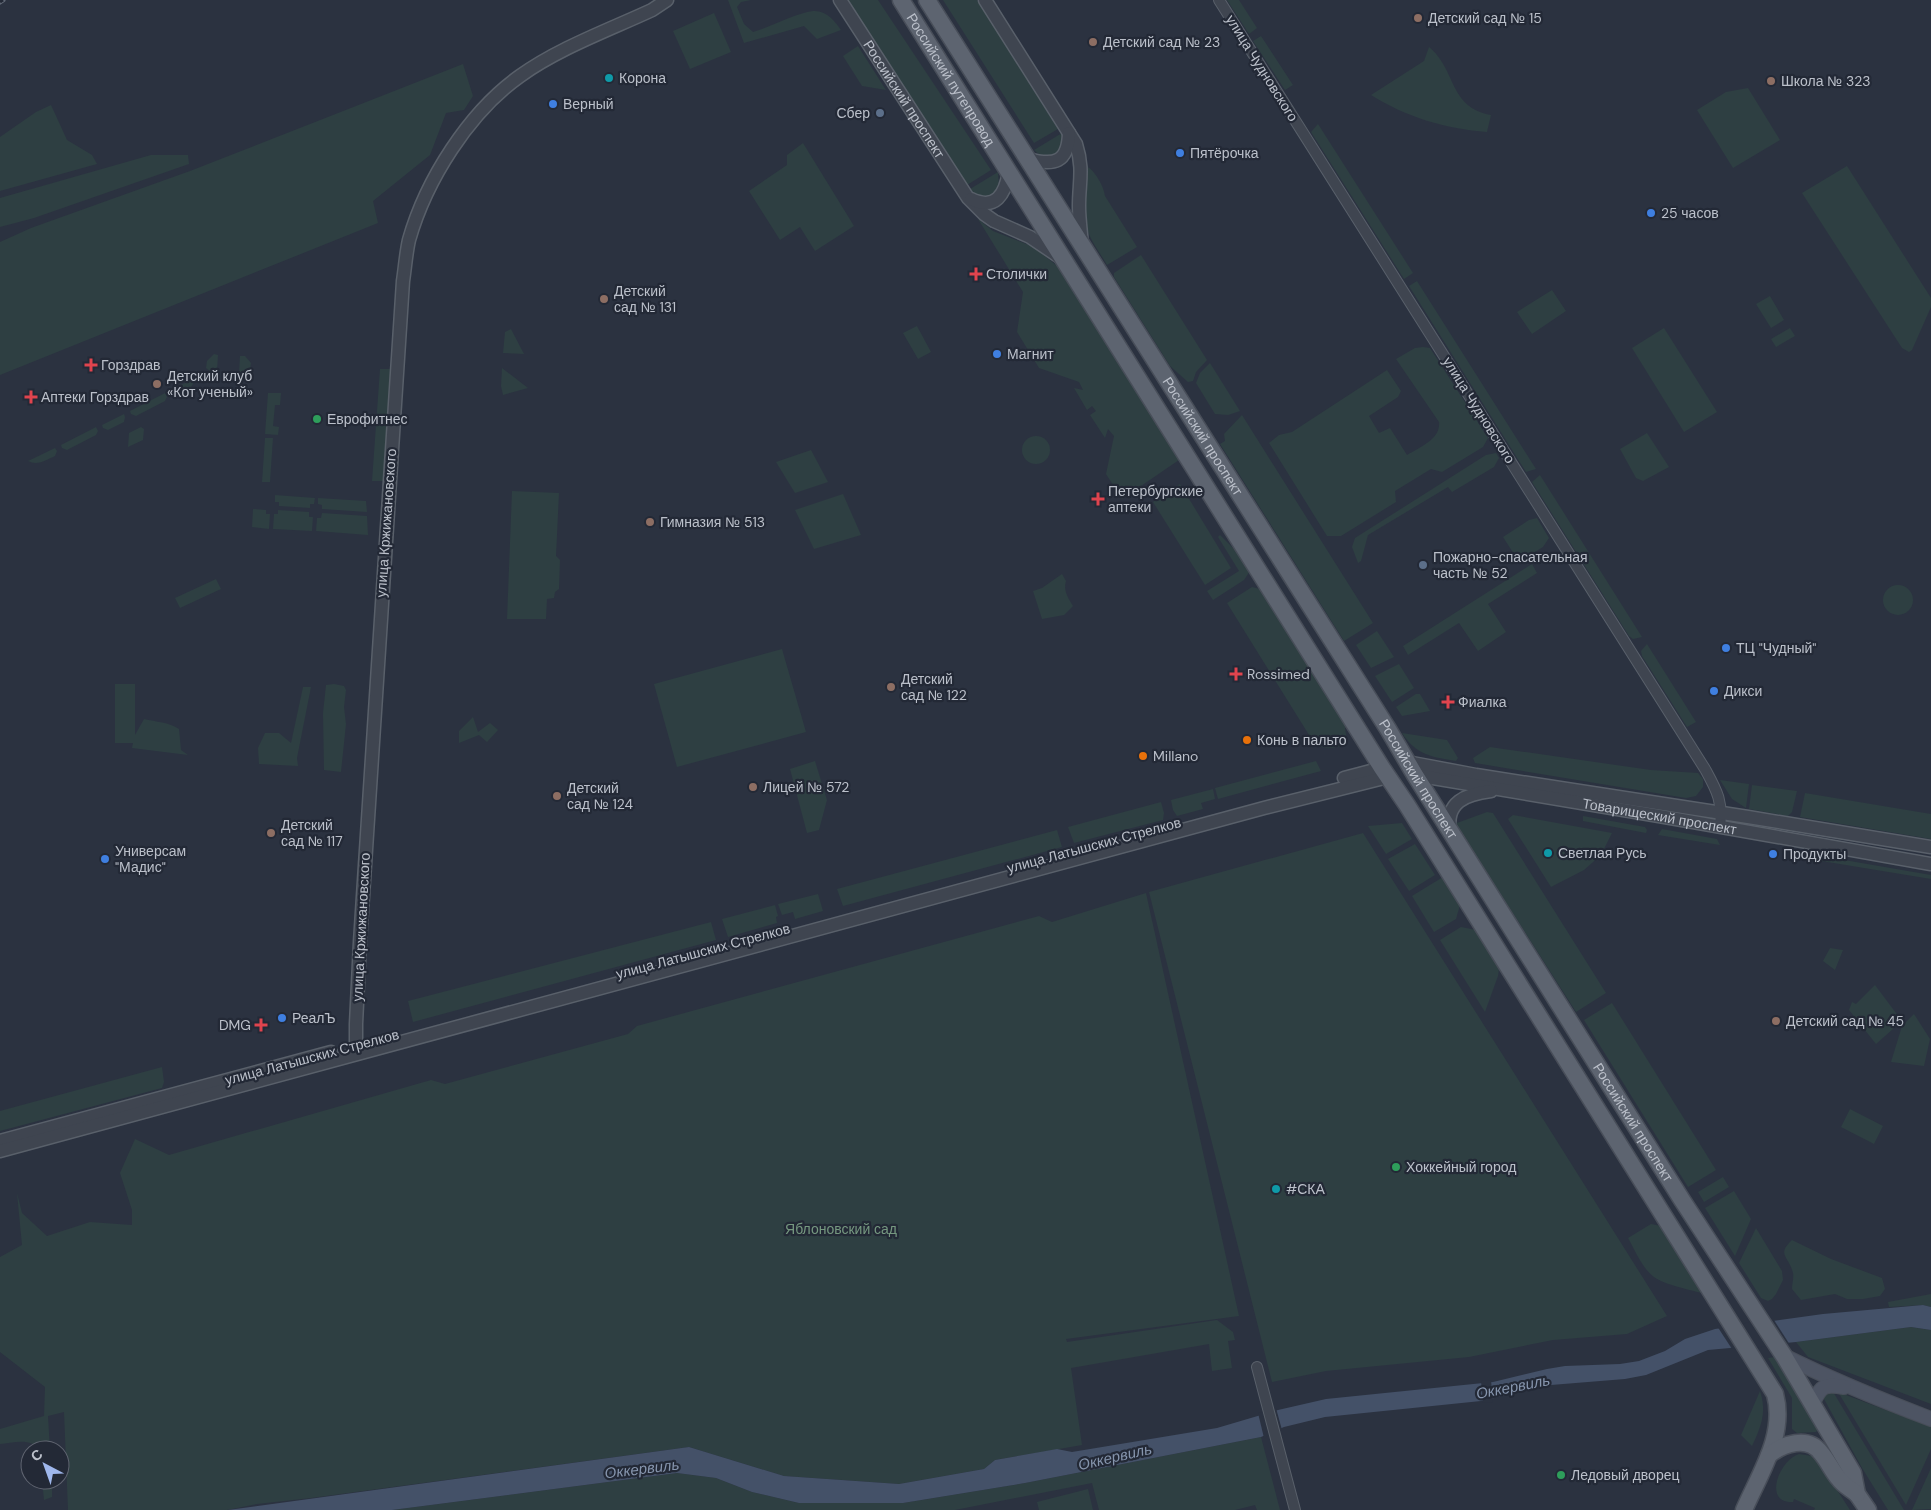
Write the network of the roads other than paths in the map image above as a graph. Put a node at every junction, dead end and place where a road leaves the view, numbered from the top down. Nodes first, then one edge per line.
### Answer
1 (667, 0) edge
2 (840, 0) edge
3 (901, 0) edge
4 (927, 0) edge
5 (985, 0) edge
6 (1219, 0) edge
7 (1070, 133) junction
8 (1024, 153) junction
9 (1005, 166) junction
10 (968, 198) junction
11 (1083, 246) junction
12 (1062, 260) junction
13 (1411, 769) junction
14 (1385, 772) junction
15 (1500, 789) junction
16 (1722, 813) junction
17 (1720, 827) junction
18 (1450, 831) junction
19 (1931, 847) edge
20 (1931, 864) edge
21 (358, 1049) junction
22 (0, 1141) edge
23 (0, 1152) edge
24 (1784, 1356) junction
25 (1257, 1367) dead end
26 (1852, 1388) junction
27 (1813, 1404) junction
28 (1931, 1419) edge
29 (1769, 1455) junction
30 (1857, 1494) junction
31 (1295, 1510) edge
32 (1744, 1510) edge
33 (1868, 1510) edge

1 - 21 street, улица Кржижановского
2 - 10 street, Российский проспект
3 - 9 main road, Российский путепровод
4 - 8 main road, Российский путепровод
5 - 7 street, Российский проспект
6 - 16 street, улица Чудновского
7 - 8 street
7 - 11 street, Российский проспект
8 - 11 main road, Российский проспект
9 - 10 street
9 - 12 main road, Российский проспект
10 - 12 street, Российский проспект
11 - 13 main road, Российский проспект
12 - 14 main road, Российский проспект
13 - 14 main road, улица Латышских Стрелков
13 - 15 street, Товарищеский проспект
13 - 16 street, Товарищеский проспект
13 - 18 main road, Российский проспект
14 - 21 street, улица Латышских Стрелков
14 - 29 main road, Российский проспект
15 - 17 street, Товарищеский проспект
15 - 18 street
16 - 17 street, улица Чудновского
16 - 19 street, Товарищеский проспект
17 - 20 street, Товарищеский проспект
18 - 24 main road, Российский проспект
21 - 22 street, улица Латышских Стрелков
21 - 23 street, улица Латышских Стрелков
24 - 26 main road
24 - 27 main road
25 - 31 street
26 - 27 main road
26 - 28 main road
27 - 30 main road
29 - 30 main road
29 - 32 main road
30 - 33 main road

